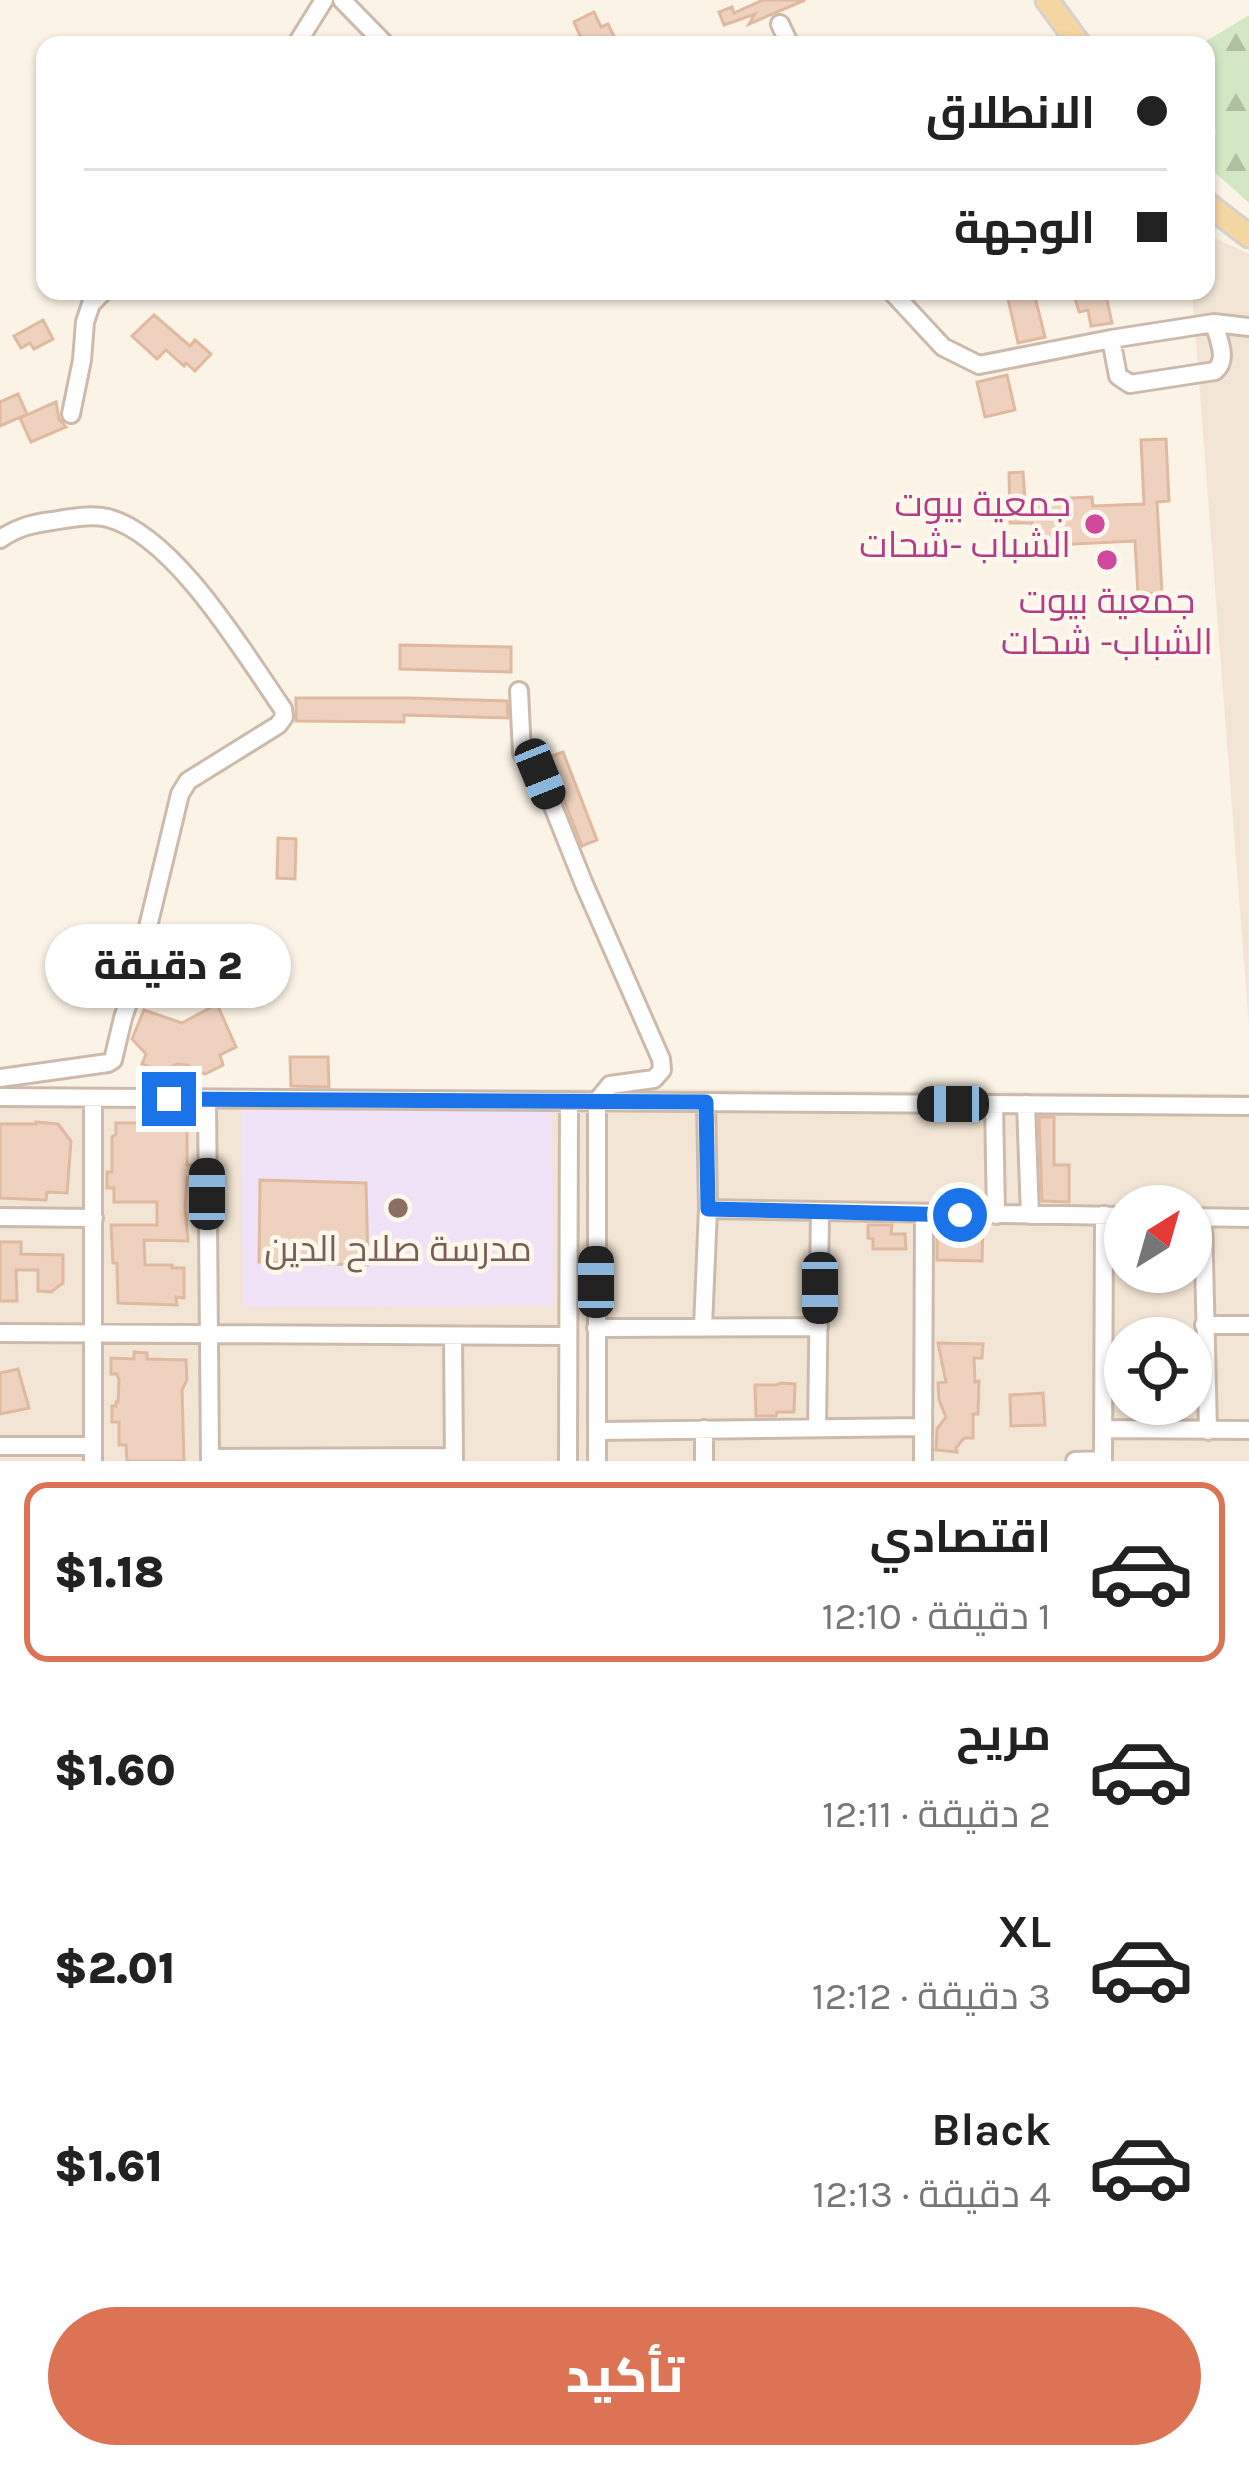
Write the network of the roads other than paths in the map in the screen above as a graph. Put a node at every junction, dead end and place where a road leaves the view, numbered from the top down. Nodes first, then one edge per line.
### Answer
1 (324, 0) edge
2 (342, 0) edge
3 (1047, 0) edge
4 (780, 24) dead end
5 (302, 36) edge
6 (377, 36) edge
7 (786, 36) edge
8 (1073, 36) edge
9 (1215, 210) edge
10 (1249, 236) edge
11 (95, 300) edge
12 (900, 300) edge
13 (1214, 323) junction
14 (1249, 327) edge
15 (1111, 339) junction
16 (71, 414) dead end
17 (0, 539) edge
18 (519, 691) dead end
19 (0, 1078) edge
20 (0, 1097) edge
21 (93, 1098) junction
22 (207, 1100) junction
23 (569, 1101) junction
24 (597, 1101) junction
25 (706, 1102) junction
26 (994, 1104) junction
27 (1026, 1104) junction
28 (1249, 1106) edge
29 (708, 1209) junction
30 (820, 1212) junction
31 (924, 1214) junction
32 (996, 1215) junction
33 (1104, 1215) joint
34 (1030, 1216) junction
35 (0, 1217) edge
36 (1212, 1217) edge
37 (1249, 1217) edge
38 (94, 1218) junction
39 (1212, 1325) edge
40 (1249, 1325) edge
41 (703, 1327) junction
42 (819, 1327) junction
43 (596, 1328) junction
44 (0, 1333) edge
45 (93, 1334) junction
46 (207, 1336) junction
47 (453, 1336) junction
48 (567, 1336) junction
49 (1208, 1425) edge
50 (817, 1427) junction
51 (923, 1427) junction
52 (1103, 1429) junction
53 (704, 1430) junction
54 (1249, 1430) edge
55 (596, 1431) junction
56 (1208, 1431) junction
57 (0, 1446) edge
58 (93, 1454) edge
59 (346, 1459) edge
60 (454, 1459) edge
61 (210, 1460) edge
62 (568, 1461) edge
63 (597, 1461) edge
64 (704, 1461) edge
65 (923, 1461) edge
66 (1075, 1461) edge
67 (1103, 1461) edge

1 - 5 street
2 - 6 street
3 - 8 main road
4 - 7 street
9 - 10 main road
11 - 16 street
12 - 15 street
13 - 14 street
13 - 15 street
13 - 15 street
17 - 19 street
18 - 24 street
20 - 21 street
21 - 22 street
21 - 38 street
22 - 23 street
22 - 46 street
23 - 24 street
23 - 48 street
24 - 25 street
24 - 43 street
25 - 26 street
25 - 29 street
26 - 27 street
26 - 32 street
27 - 28 street
27 - 34 street
29 - 30 street
29 - 41 street
30 - 31 street
30 - 42 street
31 - 32 street
31 - 51 street
32 - 34 street
33 - 34 street
33 - 52 street
35 - 38 street
36 - 37 street
38 - 45 street
39 - 40 street
41 - 42 street
41 - 43 street
42 - 50 street
43 - 55 street
44 - 45 street
45 - 46 street
45 - 58 street
46 - 47 street
46 - 61 street
47 - 48 street
47 - 60 street
48 - 62 street
49 - 56 street
50 - 51 street
50 - 53 street
51 - 65 street
52 - 56 street
52 - 67 street
53 - 55 street
53 - 64 street
54 - 56 street
55 - 63 street
57 - 58 street
59 - 60 street
59 - 61 street
66 - 67 street

